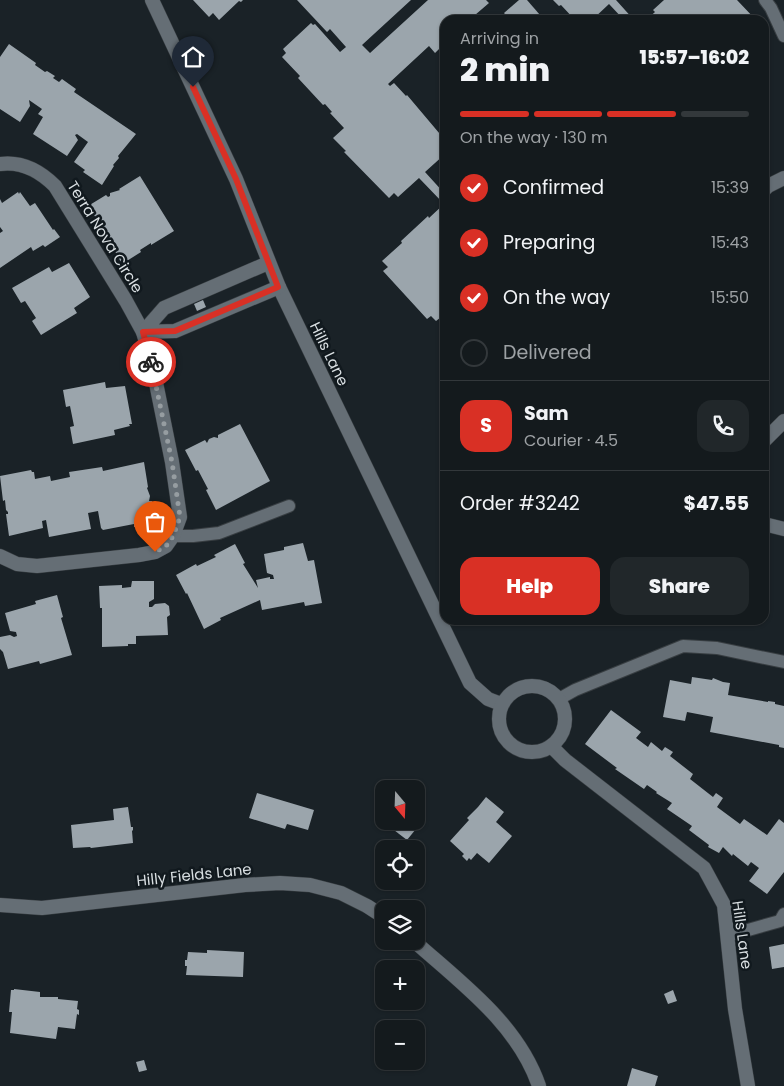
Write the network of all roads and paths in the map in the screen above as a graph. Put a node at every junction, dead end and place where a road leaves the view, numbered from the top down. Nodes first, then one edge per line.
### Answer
1 (152, 0) edge
2 (765, 0) edge
3 (784, 36) edge
4 (0, 164) edge
5 (784, 178) edge
6 (769, 186) edge
7 (268, 263) junction
8 (278, 287) junction
9 (143, 332) junction
10 (784, 421) edge
11 (769, 436) edge
12 (289, 506) dead end
13 (769, 525) edge
14 (784, 529) edge
15 (173, 536) junction
16 (0, 556) edge
17 (440, 621) edge
18 (442, 625) edge
19 (784, 662) edge
20 (559, 699) junction
21 (501, 704) junction
22 (551, 746) junction
23 (0, 905) edge
24 (375, 911) edge
25 (784, 914) edge
26 (727, 936) junction
27 (424, 950) edge
28 (539, 1086) edge
29 (748, 1086) edge

1 - 7 street, Hills Lane
2 - 3 lane
4 - 9 street, Terra Nova Circle
5 - 6 street
7 - 8 street, Hills Lane
7 - 9 street
8 - 9 street
8 - 17 street, Hills Lane
9 - 15 street, Terra Nova Circle
10 - 11 street
12 - 15 lane
13 - 14 street
15 - 16 street
18 - 21 street, Hills Lane
19 - 20 lane
20 - 21 street
20 - 22 street
21 - 22 street
22 - 26 street, Hills Lane
23 - 24 street, Hilly Fields Lane
25 - 26 lane
26 - 29 street, Hills Lane
27 - 28 street

